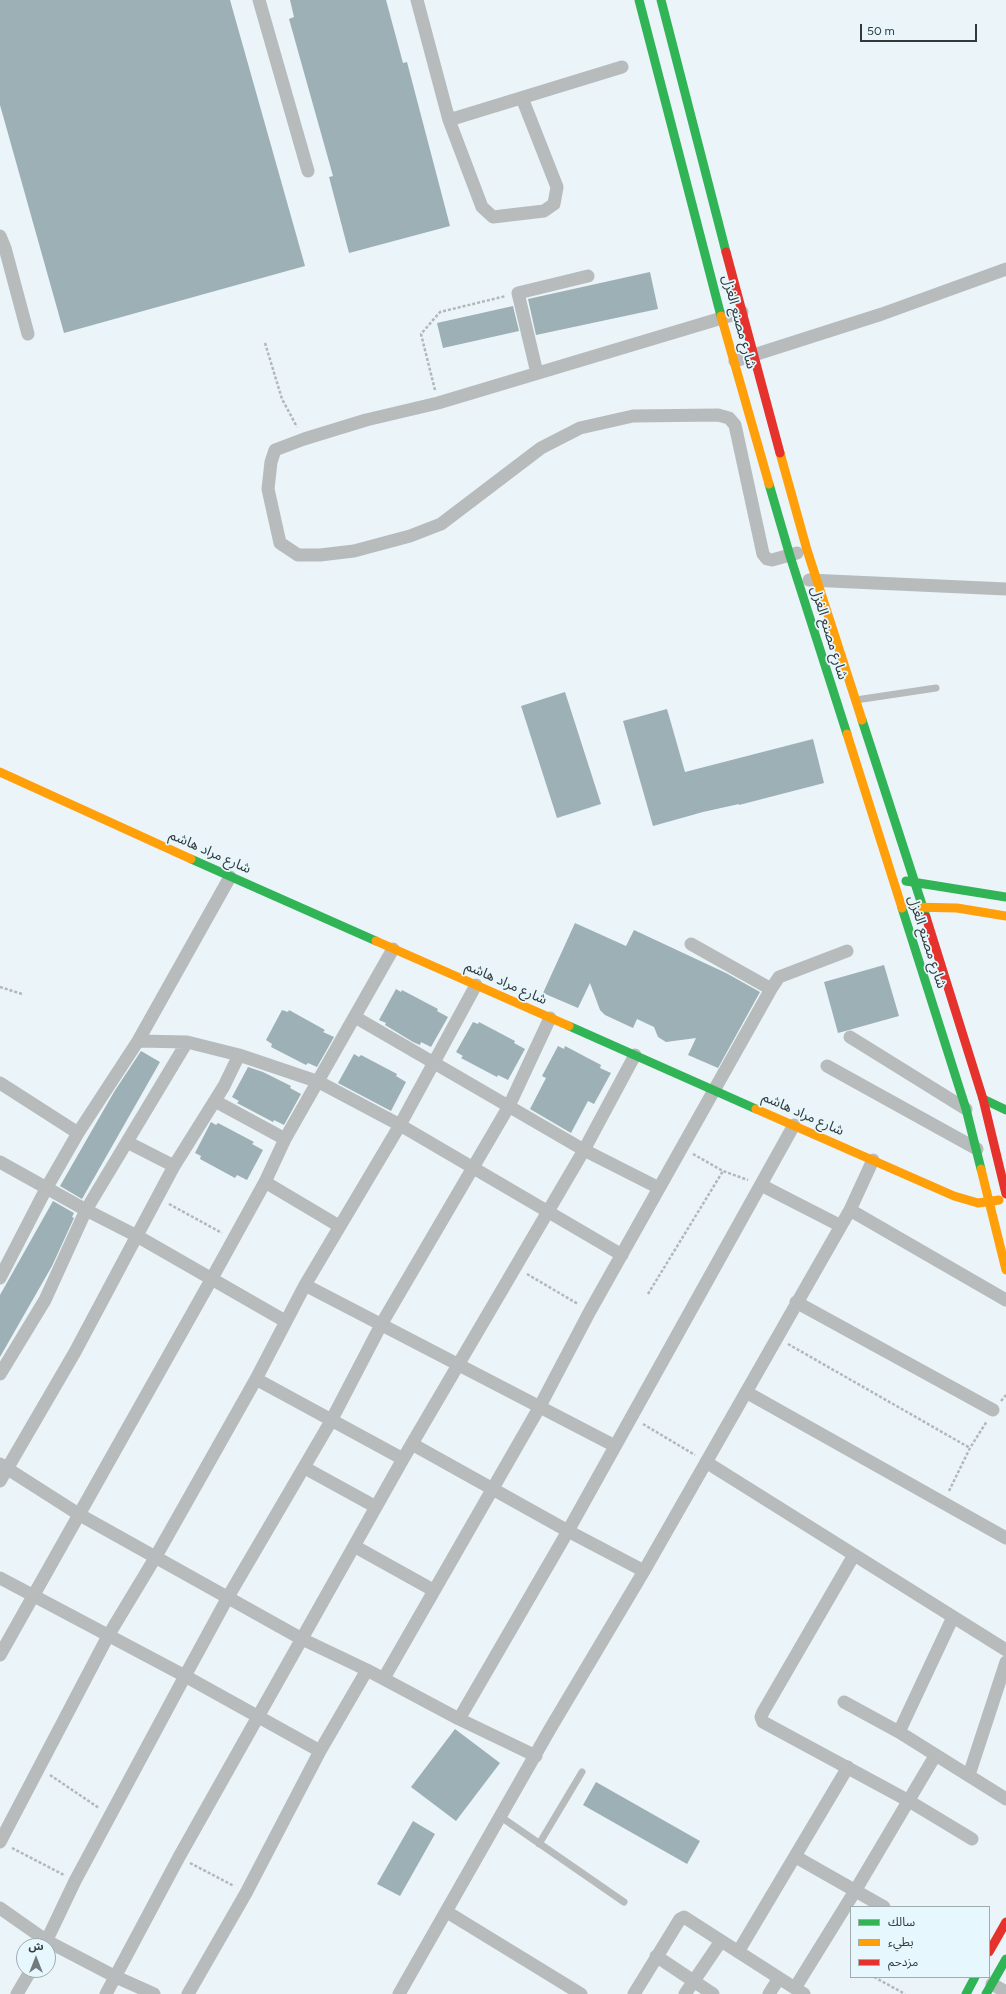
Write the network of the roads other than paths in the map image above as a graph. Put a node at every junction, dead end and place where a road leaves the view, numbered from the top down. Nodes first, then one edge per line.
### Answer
1 (259, 0) edge
2 (417, 0) edge
3 (639, 0) edge
4 (661, 0) edge
5 (622, 67) dead end
6 (522, 98) junction
7 (449, 120) junction
8 (308, 171) dead end
9 (0, 236) edge
10 (1006, 269) edge
11 (588, 276) dead end
12 (742, 312) junction
13 (722, 318) junction
14 (28, 334) dead end
15 (754, 354) junction
16 (735, 361) junction
17 (537, 373) junction
18 (807, 550) junction
19 (790, 556) junction
20 (797, 580) junction
21 (817, 581) junction
22 (1006, 589) edge
23 (936, 688) dead end
24 (856, 700) junction
25 (835, 702) junction
26 (0, 772) edge
27 (230, 877) junction
28 (892, 878) junction
29 (915, 883) junction
30 (957, 890) junction
31 (1006, 897) edge
32 (923, 907) junction
33 (901, 908) junction
34 (957, 908) junction
35 (1006, 916) edge
36 (691, 944) dead end
37 (393, 949) junction
38 (847, 951) dead end
39 (476, 985) junction
40 (770, 989) junction
41 (355, 1017) junction
42 (550, 1018) junction
43 (850, 1037) dead end
44 (138, 1041) junction
45 (187, 1042) junction
46 (239, 1055) junction
47 (635, 1055) junction
48 (434, 1062) junction
49 (826, 1066) dead end
50 (319, 1082) junction
51 (0, 1083) edge
52 (714, 1090) junction
53 (983, 1099) junction
54 (215, 1101) junction
55 (509, 1106) junction
56 (966, 1109) junction
57 (1006, 1110) edge
58 (794, 1125) junction
59 (400, 1126) junction
60 (78, 1134) junction
61 (285, 1139) junction
62 (127, 1142) junction
63 (977, 1149) junction
64 (584, 1150) junction
65 (873, 1160) junction
66 (0, 1162) edge
67 (174, 1166) junction
68 (473, 1168) junction
69 (265, 1182) junction
70 (761, 1185) junction
71 (47, 1187) junction
72 (658, 1188) junction
73 (1006, 1194) edge
74 (1006, 1199) edge
75 (989, 1201) junction
76 (86, 1210) junction
77 (850, 1210) junction
78 (547, 1211) junction
79 (339, 1226) junction
80 (841, 1226) junction
81 (137, 1236) junction
82 (622, 1254) junction
83 (5, 1260) edge
84 (1006, 1270) edge
85 (0, 1278) edge
86 (211, 1280) junction
87 (305, 1284) junction
88 (1006, 1300) edge
89 (796, 1302) junction
90 (285, 1321) junction
91 (382, 1323) junction
92 (457, 1365) junction
93 (1, 1371) edge
94 (256, 1379) junction
95 (746, 1392) junction
96 (539, 1408) junction
97 (993, 1410) road end
98 (331, 1421) junction
99 (412, 1444) junction
100 (615, 1446) junction
101 (403, 1459) junction
102 (706, 1462) junction
103 (4, 1467) edge
104 (305, 1468) junction
105 (0, 1481) edge
106 (492, 1489) junction
107 (376, 1507) junction
108 (80, 1515) junction
109 (568, 1531) junction
110 (1006, 1538) edge
111 (354, 1546) junction
112 (854, 1554) junction
113 (155, 1558) junction
114 (644, 1571) junction
115 (0, 1578) edge
116 (433, 1590) junction
117 (32, 1595) junction
118 (228, 1598) junction
119 (953, 1617) junction
120 (108, 1636) junction
121 (302, 1639) junction
122 (1006, 1650) edge
123 (0, 1655) edge
124 (1006, 1662) edge
125 (367, 1670) junction
126 (185, 1676) junction
127 (384, 1678) junction
128 (844, 1702) dead end
129 (258, 1717) junction
130 (459, 1719) junction
131 (899, 1732) junction
132 (320, 1751) junction
133 (536, 1756) junction
134 (935, 1756) junction
135 (848, 1767) junction
136 (582, 1772) dead end
137 (969, 1775) junction
138 (1006, 1799) edge
139 (909, 1801) junction
140 (502, 1817) junction
141 (972, 1839) dead end
142 (0, 1842) edge
143 (539, 1844) junction
144 (796, 1857) junction
145 (855, 1891) junction
146 (624, 1902) dead end
147 (882, 1906) edge
148 (0, 1908) edge
149 (447, 1912) junction
150 (1006, 1922) edge
151 (38, 1938) edge
152 (48, 1938) edge
153 (721, 1941) junction
154 (56, 1949) edge
155 (990, 1950) edge
156 (738, 1952) junction
157 (656, 1956) junction
158 (1006, 1959) edge
159 (116, 1977) junction
160 (26, 1978) edge
161 (779, 1978) junction
162 (974, 1978) edge
163 (693, 1981) junction
164 (989, 1989) edge
165 (800, 1991) edge
166 (1006, 1992) edge
167 (17, 1994) edge
168 (106, 1994) edge
169 (154, 1994) edge
170 (188, 1994) edge
171 (399, 1994) edge
172 (581, 1994) edge
173 (634, 1994) edge
174 (685, 1994) edge
175 (713, 1994) edge
176 (769, 1994) edge
177 (966, 1994) edge

1 - 8 street
2 - 7 street
3 - 13 street, شارع مصنع الغزل
4 - 12 street, شارع مصنع الغزل
5 - 6 street
6 - 7 street
6 - 7 street
9 - 14 street
10 - 15 street
11 - 17 street
12 - 13 street
12 - 15 street, شارع مصنع الغزل
13 - 16 street, شارع مصنع الغزل
13 - 17 street
15 - 16 street
15 - 18 street, شارع مصنع الغزل
16 - 19 street, شارع مصنع الغزل
17 - 19 street
18 - 19 street
18 - 21 street, شارع مصنع الغزل
19 - 20 street, شارع مصنع الغزل
20 - 21 street
20 - 25 street, شارع مصنع الغزل
21 - 22 street
21 - 24 street, شارع مصنع الغزل
23 - 24 lane
24 - 25 street
24 - 29 street, شارع مصنع الغزل
25 - 28 street, شارع مصنع الغزل
26 - 27 street, شارع مراد هاشم
27 - 37 street, شارع مراد هاشم
27 - 44 street
28 - 29 street
28 - 33 street, شارع مصنع الغزل
29 - 30 street
29 - 32 street, شارع مصنع الغزل
30 - 31 street
30 - 34 street
32 - 33 street
32 - 34 street
32 - 53 street, شارع مصنع الغزل
33 - 56 street, شارع مصنع الغزل
34 - 35 street
36 - 40 street
37 - 39 street, شارع مراد هاشم
37 - 41 street
38 - 40 street
39 - 42 street, شارع مراد هاشم
39 - 48 street
40 - 52 street
41 - 48 street
41 - 50 street
42 - 47 street, شارع مراد هاشم
42 - 55 street
43 - 56 street
44 - 45 street
44 - 60 street
45 - 46 street
45 - 62 street
46 - 50 street
46 - 54 street
47 - 52 street, شارع مراد هاشم
47 - 64 street
48 - 55 street
48 - 59 street
49 - 63 street
50 - 59 street
50 - 61 street
51 - 60 street
52 - 58 street, شارع مراد هاشم
52 - 72 street
53 - 57 street
53 - 73 street, شارع مصنع الغزل
54 - 61 street
54 - 67 street
55 - 64 street
55 - 68 street
56 - 63 street, شارع مصنع الغزل
58 - 65 street, شارع مراد هاشم
58 - 70 street
59 - 68 street
59 - 79 street
60 - 71 street
61 - 69 street
62 - 67 street
62 - 76 street
63 - 75 street, شارع مصنع الغزل
64 - 72 street
64 - 78 street
65 - 75 street, شارع مراد هاشم
65 - 77 street
66 - 71 street
67 - 81 street
68 - 78 street
68 - 91 street
69 - 79 street
69 - 86 street
70 - 80 street
70 - 100 street
71 - 76 street
71 - 83 street
72 - 82 street
74 - 75 street, شارع مراد هاشم
75 - 84 street, شارع مصنع الغزل
76 - 81 street
76 - 93 street
77 - 80 street
77 - 88 street
78 - 82 street
78 - 92 street
79 - 87 street
80 - 89 street
81 - 86 street
81 - 103 street
82 - 96 street
83 - 85 street
86 - 90 street
86 - 108 street
87 - 90 street
87 - 91 street
89 - 95 street
89 - 97 street
90 - 94 street
91 - 92 street
91 - 98 street
92 - 96 street
92 - 99 street
94 - 98 street
94 - 113 street
95 - 102 street
95 - 110 street
96 - 100 street
96 - 106 street
98 - 101 street
98 - 104 street
99 - 101 street
99 - 106 street
100 - 109 street
101 - 107 street
102 - 112 street
102 - 114 street
103 - 105 street
103 - 108 street
104 - 107 street
104 - 118 street
106 - 109 street
106 - 116 street
107 - 111 street
108 - 113 street
108 - 117 street
109 - 114 street
109 - 130 street
111 - 116 street
111 - 121 street
112 - 119 street
112 - 135 street
113 - 118 street
113 - 120 street
114 - 133 street
115 - 117 street
116 - 127 street
117 - 120 street
117 - 123 street
118 - 121 street
118 - 126 street
119 - 122 street
119 - 131 street
120 - 126 street
120 - 142 street
121 - 125 street
121 - 129 street
124 - 137 street
125 - 127 street
125 - 132 street
126 - 129 street
126 - 152 street
127 - 130 street
128 - 131 street
129 - 132 street
129 - 159 street
130 - 133 street
131 - 134 street
132 - 170 street
133 - 140 street
134 - 137 street
134 - 139 street
135 - 139 street
135 - 144 street
136 - 143 lane
137 - 138 street
139 - 141 street
139 - 145 street
140 - 143 lane
140 - 149 street
143 - 146 lane
144 - 145 street
144 - 156 street
145 - 147 street
145 - 165 street
148 - 151 street
149 - 171 street
149 - 172 street
150 - 155 street
153 - 156 street
153 - 157 street
153 - 163 street
154 - 159 street
156 - 161 street
157 - 163 street
157 - 173 street
158 - 164 street
159 - 168 street
159 - 169 street
160 - 167 street
161 - 165 street
161 - 176 street
162 - 177 street
163 - 174 street
163 - 175 street
164 - 166 street

